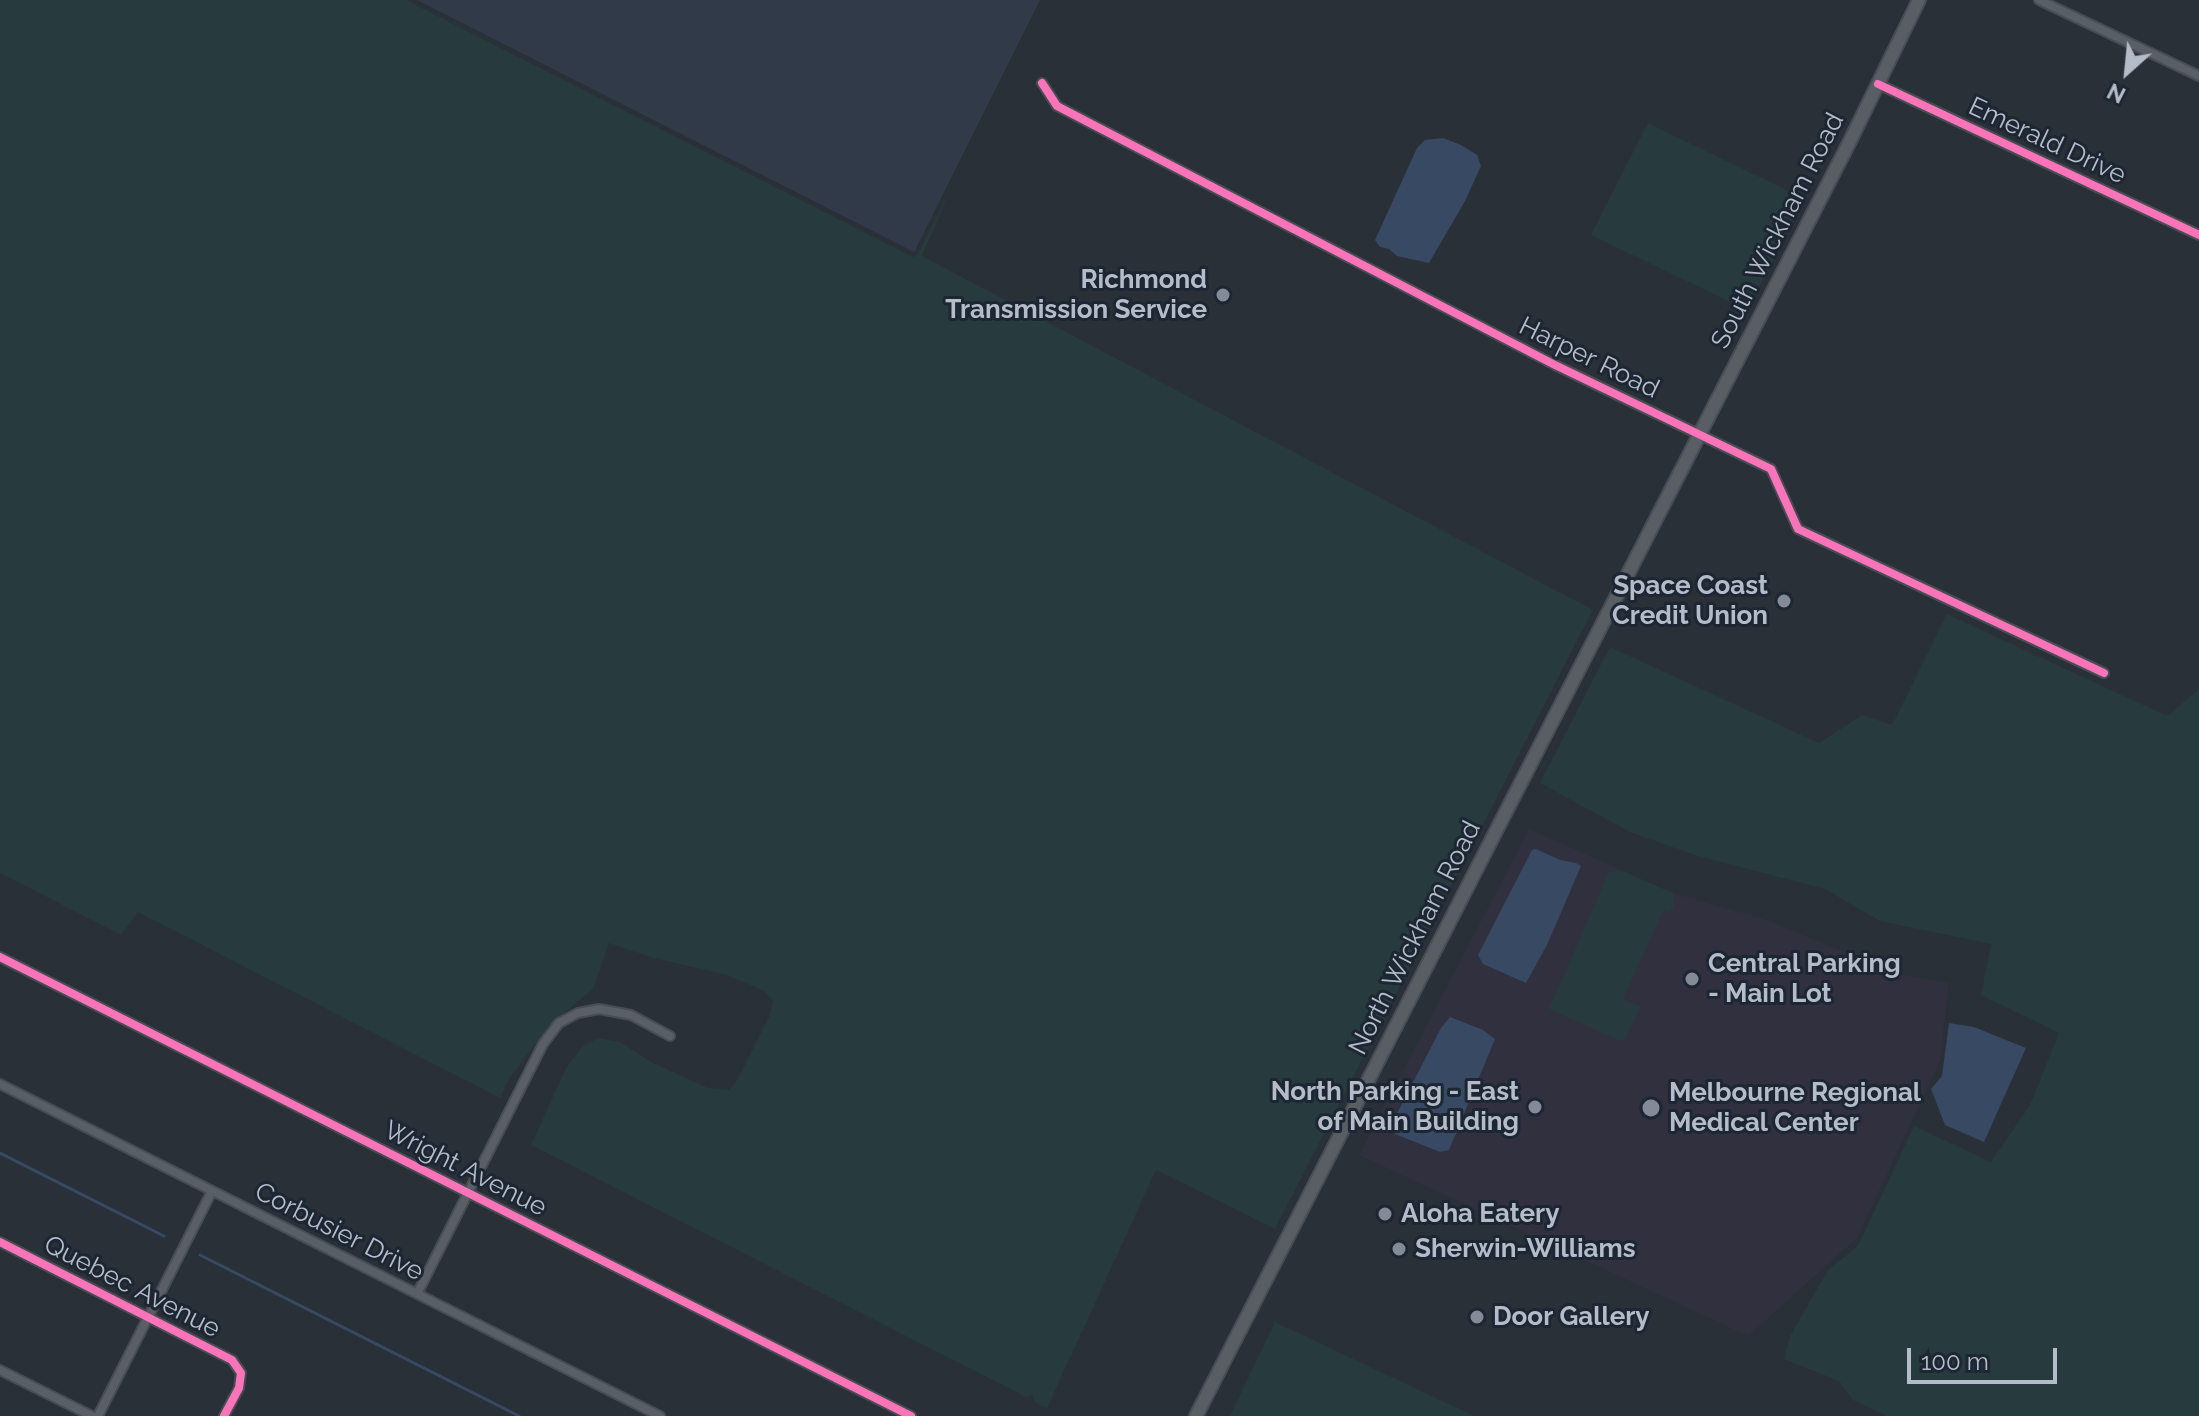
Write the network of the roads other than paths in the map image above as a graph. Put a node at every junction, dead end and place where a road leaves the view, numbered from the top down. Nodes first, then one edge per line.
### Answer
1 (1919, 0) edge
2 (2039, 0) edge
3 (2199, 76) edge
4 (1042, 83) dead end
5 (1878, 84) junction
6 (2199, 235) edge
7 (1698, 434) junction
8 (1674, 481) joint
9 (2104, 673) dead end
10 (0, 957) edge
11 (670, 1036) dead end
12 (0, 1084) edge
13 (212, 1191) junction
14 (468, 1193) junction
15 (0, 1242) edge
16 (417, 1294) junction
17 (148, 1317) junction
18 (0, 1370) edge
19 (92, 1416) edge
20 (98, 1416) edge
21 (224, 1416) edge
22 (660, 1416) edge
23 (911, 1416) edge
24 (1196, 1416) edge

1 - 5 main road, South Wickham Road
2 - 3 street
4 - 7 street, Harper Road
5 - 6 street, Emerald Drive
5 - 7 main road, South Wickham Road
7 - 8 main road, South Wickham Road
7 - 9 street, Harper Road
8 - 24 main road, North Wickham Road
10 - 14 street, Wright Avenue
11 - 14 street
12 - 13 street, Corbusier Drive
13 - 16 street, Corbusier Drive
13 - 17 street
14 - 16 street
14 - 23 street, Wright Avenue
15 - 17 street, Quebec Avenue
16 - 22 street, Corbusier Drive
17 - 20 street
17 - 21 street, Quebec Avenue
18 - 19 street

